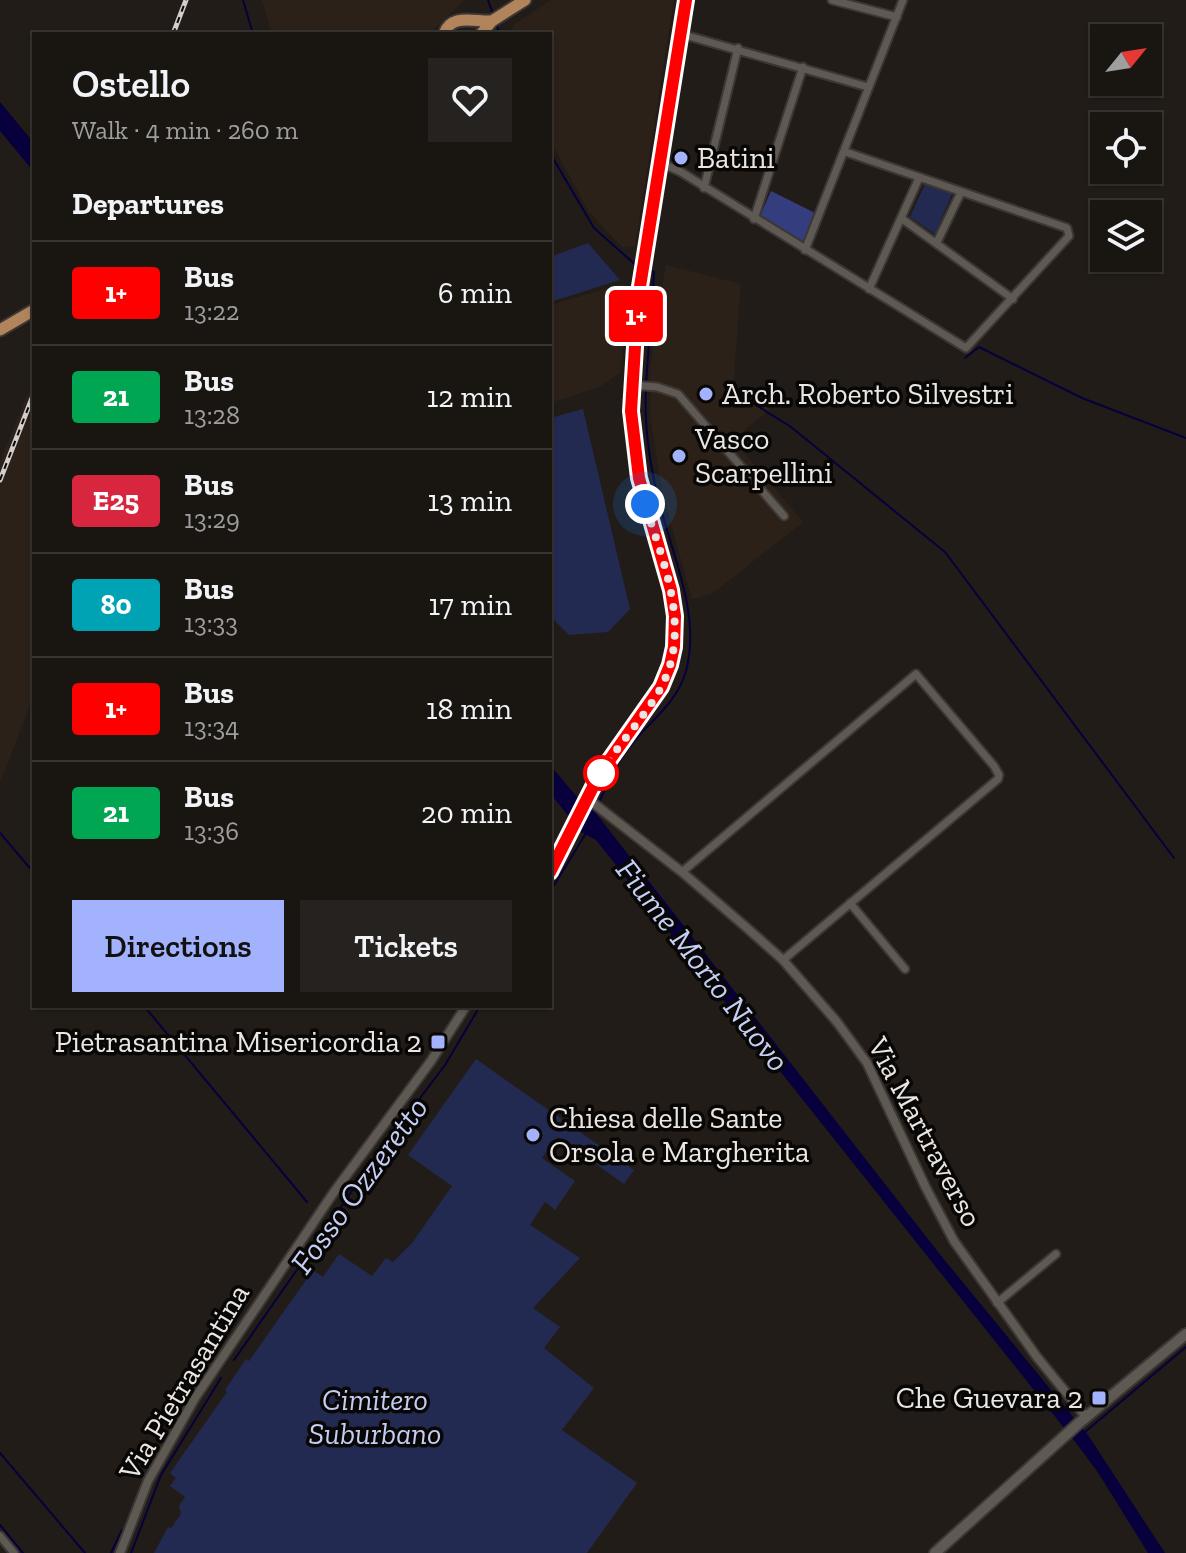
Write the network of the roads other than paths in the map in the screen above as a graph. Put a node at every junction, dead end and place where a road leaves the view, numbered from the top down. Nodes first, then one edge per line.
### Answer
1 (525, 0) edge
2 (686, 0) edge
3 (832, 0) edge
4 (903, 0) edge
5 (897, 17) junction
6 (466, 21) junction
7 (492, 21) junction
8 (445, 32) edge
9 (474, 32) edge
10 (483, 32) edge
11 (681, 34) junction
12 (738, 48) junction
13 (803, 67) junction
14 (868, 87) junction
15 (846, 152) junction
16 (659, 162) junction
17 (919, 178) junction
18 (704, 188) junction
19 (961, 192) junction
20 (901, 218) junction
21 (754, 219) junction
22 (937, 242) junction
23 (805, 250) junction
24 (869, 289) junction
25 (1013, 299) junction
26 (32, 311) edge
27 (0, 330) edge
28 (632, 385) junction
29 (784, 516) dead end
30 (589, 801) junction
31 (552, 868) edge
32 (682, 872) junction
33 (850, 903) junction
34 (783, 960) junction
35 (905, 969) dead end
36 (465, 1008) edge
37 (1056, 1254) dead end
38 (997, 1303) junction
39 (1186, 1334) edge
40 (1082, 1420) junction
41 (0, 1536) edge
42 (14, 1553) edge
43 (120, 1553) edge
44 (935, 1553) edge

1 - 7 main road
2 - 11 street
3 - 5 street
4 - 5 street
5 - 14 street
6 - 7 main road
6 - 8 main road
6 - 9 main road
7 - 10 main road
11 - 12 street
11 - 16 street
12 - 13 street
12 - 18 street
13 - 14 street
13 - 21 street
14 - 15 street
15 - 17 street
15 - 23 street
16 - 18 street
16 - 28 street
17 - 19 street
17 - 20 street
18 - 21 street
19 - 22 street
19 - 25 street
20 - 22 street
20 - 24 street
21 - 23 street
22 - 25 street
23 - 24 street
24 - 25 street
26 - 27 main road
28 - 29 street
28 - 30 street
30 - 31 street
30 - 32 street, Via Martraverso
32 - 33 street
32 - 34 street, Via Martraverso
33 - 34 street
33 - 35 street
34 - 38 street, Via Martraverso
36 - 43 street, Via Pietrasantina
37 - 38 street
38 - 40 street, Via Martraverso
39 - 40 main road
40 - 44 main road
41 - 42 street

